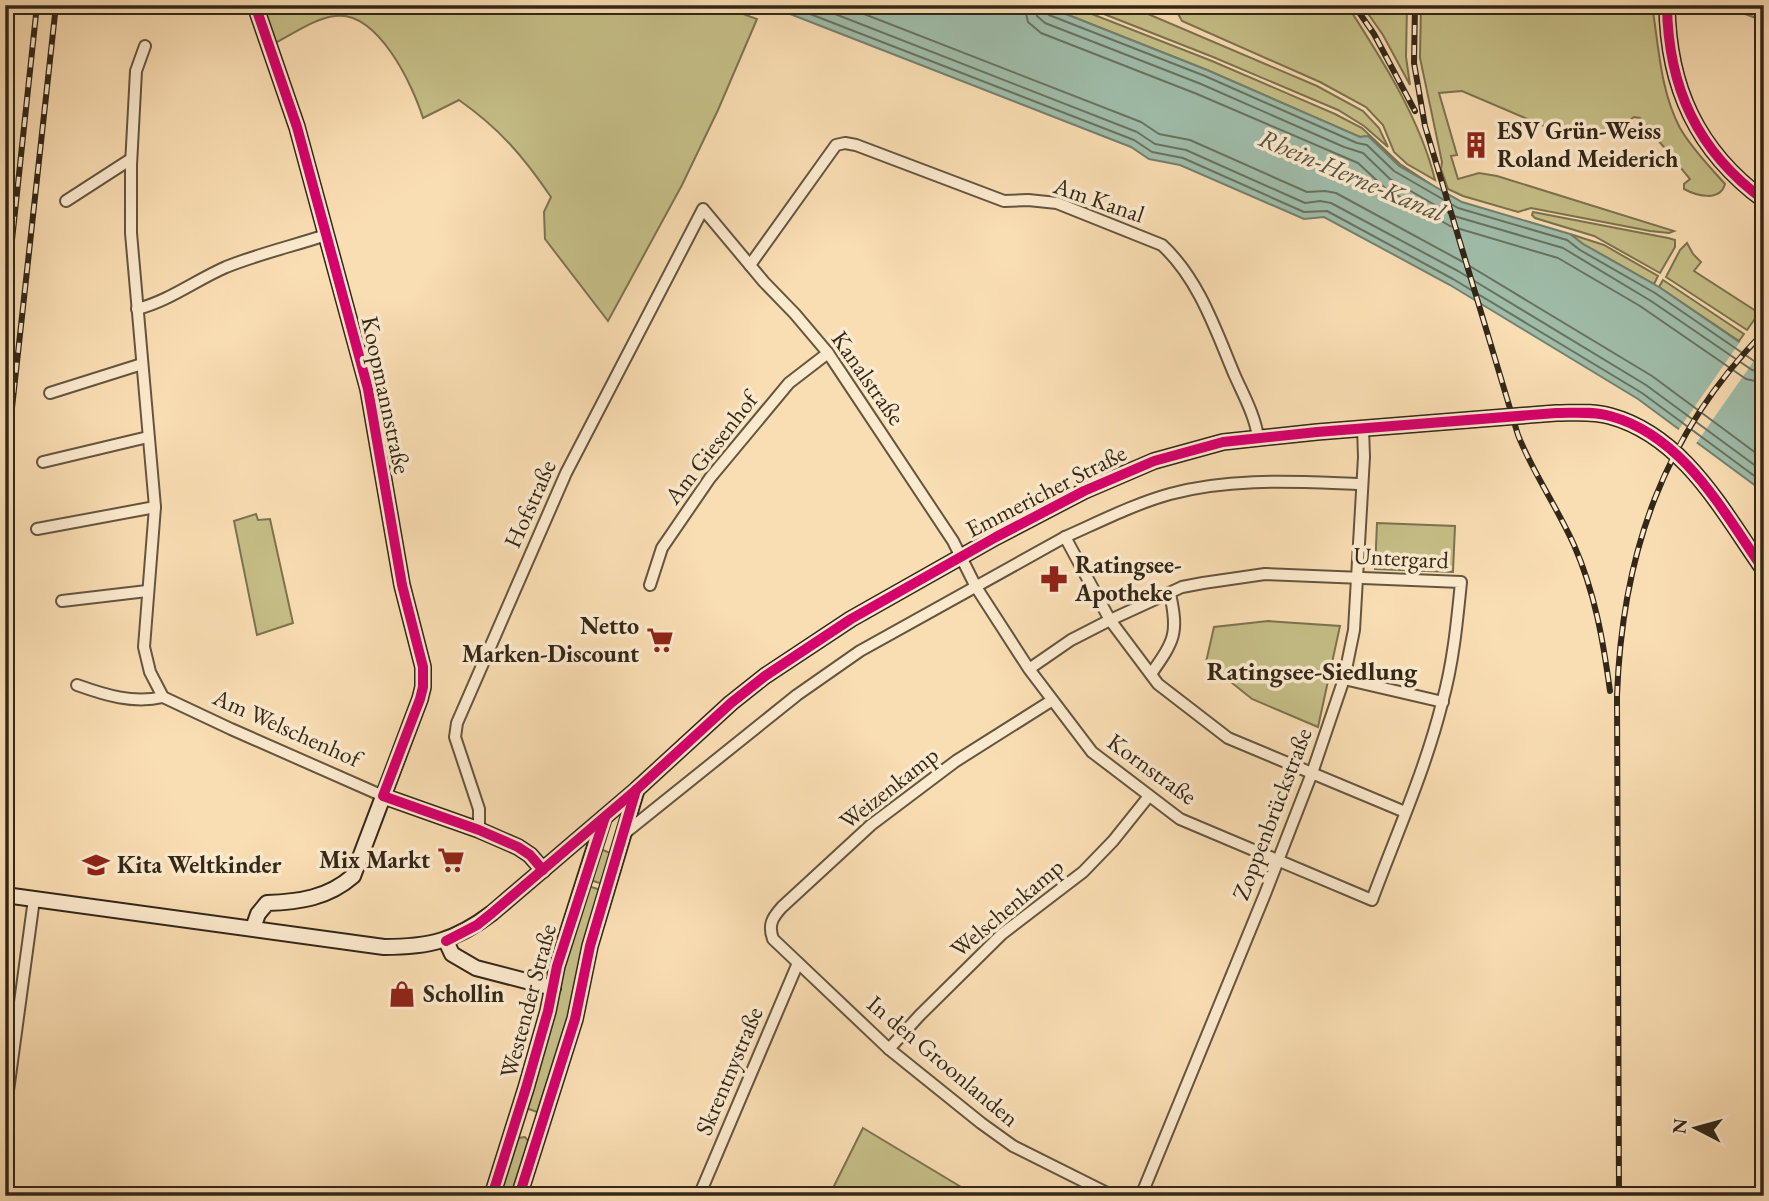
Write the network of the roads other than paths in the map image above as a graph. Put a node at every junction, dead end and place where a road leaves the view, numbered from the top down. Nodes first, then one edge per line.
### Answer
1 (255, 5) edge
2 (1667, 5) edge
3 (145, 46) dead end
4 (131, 159) junction
5 (1764, 200) edge
6 (66, 201) dead end
7 (703, 209) joint
8 (326, 235) junction
9 (750, 265) junction
10 (137, 309) junction
11 (828, 353) junction
12 (142, 364) junction
13 (50, 393) dead end
14 (1363, 428) junction
15 (148, 437) junction
16 (1258, 437) junction
17 (43, 462) dead end
18 (1362, 484) junction
19 (155, 507) junction
20 (37, 528) dead end
21 (1065, 537) junction
22 (961, 558) junction
23 (1764, 570) edge
24 (1356, 577) junction
25 (650, 585) dead end
26 (976, 587) junction
27 (148, 591) junction
28 (1170, 594) junction
29 (62, 601) dead end
30 (1110, 620) junction
31 (1029, 669) junction
32 (1151, 674) junction
33 (1344, 679) junction
34 (77, 685) dead end
35 (163, 696) junction
36 (1051, 701) junction
37 (1443, 702) junction
38 (1312, 773) junction
39 (383, 796) junction
40 (1149, 796) junction
41 (630, 799) junction
42 (1405, 812) junction
43 (648, 814) junction
44 (605, 817) junction
45 (480, 830) junction
46 (623, 835) junction
47 (1277, 860) junction
48 (543, 870) junction
49 (5, 895) edge
50 (34, 899) junction
51 (1372, 900) joint
52 (253, 928) junction
53 (769, 928) joint
54 (446, 941) junction
55 (798, 963) junction
56 (552, 988) junction
57 (889, 1049) junction
58 (5, 1113) edge
59 (513, 1132) junction
60 (536, 1143) junction
61 (492, 1196) edge
62 (519, 1196) edge
63 (699, 1196) edge
64 (1113, 1196) edge
65 (1141, 1196) edge

1 - 8 main road, Koopmannstraße
2 - 5 main road
3 - 4 street
4 - 6 street
4 - 10 street
7 - 9 street, Kanalstraße
7 - 45 street, Hofstraße
8 - 10 street
8 - 39 main road, Koopmannstraße
9 - 11 street, Kanalstraße
9 - 16 street, Am Kanal
10 - 12 street
11 - 22 street, Kanalstraße
11 - 25 street, Am Giesenhof
12 - 13 street
12 - 15 street
14 - 16 main road, Emmericher Straße
14 - 18 street, Zoppenbrückstraße
14 - 23 main road, Emmericher Straße
15 - 17 street
15 - 19 street
16 - 22 main road, Emmericher Straße
18 - 21 street, Emmericher Straße
18 - 24 street, Zoppenbrückstraße
19 - 20 street
19 - 27 street
21 - 26 street, Emmericher Straße
21 - 30 street
22 - 26 street, Kanalstraße
22 - 41 main road, Emmericher Straße
24 - 28 street, Untergard
24 - 33 street, Zoppenbrückstraße
24 - 37 street, Untergard
26 - 31 street, Kornstraße
26 - 43 street, Emmericher Straße
27 - 29 street
27 - 35 street
28 - 30 street, Untergard
28 - 32 street
30 - 31 street, Untergard
30 - 32 street
31 - 36 street, Kornstraße
32 - 38 street
33 - 37 street
33 - 38 street, Zoppenbrückstraße
34 - 35 street
35 - 39 street, Am Welschenhof
36 - 40 street, Kornstraße
36 - 53 street, Weizenkamp
37 - 42 street, Untergard
38 - 42 street
38 - 47 street, Zoppenbrückstraße
39 - 45 main road, Am Welschenhof
39 - 52 main road, Koopmannstraße
40 - 47 street, Kornstraße
40 - 57 street, Welschenkamp
41 - 43 street
41 - 44 main road, Emmericher Straße
41 - 46 main road, Westender Straße
42 - 51 street, Untergard
43 - 46 street, Emmericher Straße
44 - 46 main road
44 - 48 main road, Emmericher Straße
44 - 56 main road, Westender Straße
45 - 48 main road, Am Welschenhof
46 - 60 main road, Westender Straße
47 - 51 street, Kornstraße
47 - 65 street, Zoppenbrückstraße
48 - 54 main road, Emmericher Straße
49 - 50 main road, Emmericher Straße
50 - 52 main road, Emmericher Straße
50 - 58 street
52 - 54 main road, Emmericher Straße
53 - 55 street, In den Groonlanden
54 - 56 main road
55 - 57 street, In den Groonlanden
55 - 63 street, Skrentnystraße
56 - 59 main road, Westender Straße
57 - 64 street, In den Groonlanden
59 - 60 main road
59 - 61 main road, Westender Straße
60 - 62 main road, Westender Straße

